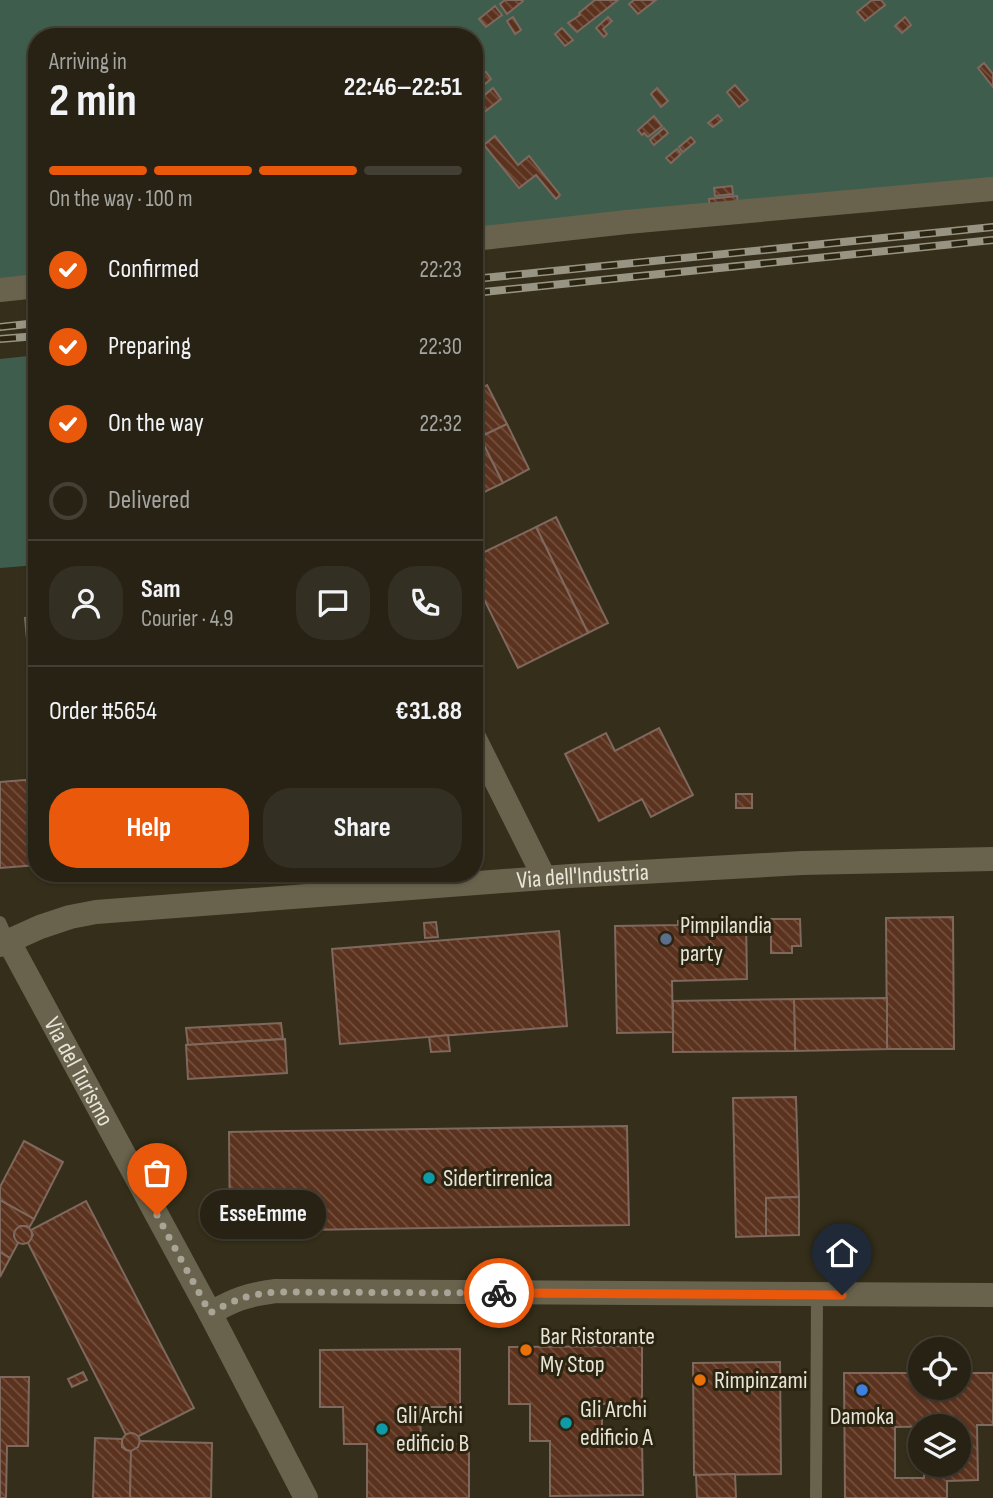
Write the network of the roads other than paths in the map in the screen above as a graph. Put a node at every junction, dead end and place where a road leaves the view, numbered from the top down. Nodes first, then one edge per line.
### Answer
1 (993, 189) edge
2 (483, 238) edge
3 (28, 287) edge
4 (0, 290) edge
5 (483, 755) edge
6 (993, 859) edge
7 (544, 877) junction
8 (480, 882) edge
9 (483, 882) edge
10 (3, 936) edge
11 (817, 1295) junction
12 (993, 1295) edge
13 (210, 1313) junction
14 (300, 1493) edge
15 (816, 1498) edge

1 - 2 street
3 - 4 street
5 - 7 street
6 - 7 street, Via dell'Industria
7 - 9 street, Via dell'Industria
8 - 10 street, Via dell'Industria
10 - 13 street, Via del Turismo
11 - 12 street
11 - 13 street
11 - 15 lane
13 - 14 street, Via del Turismo

